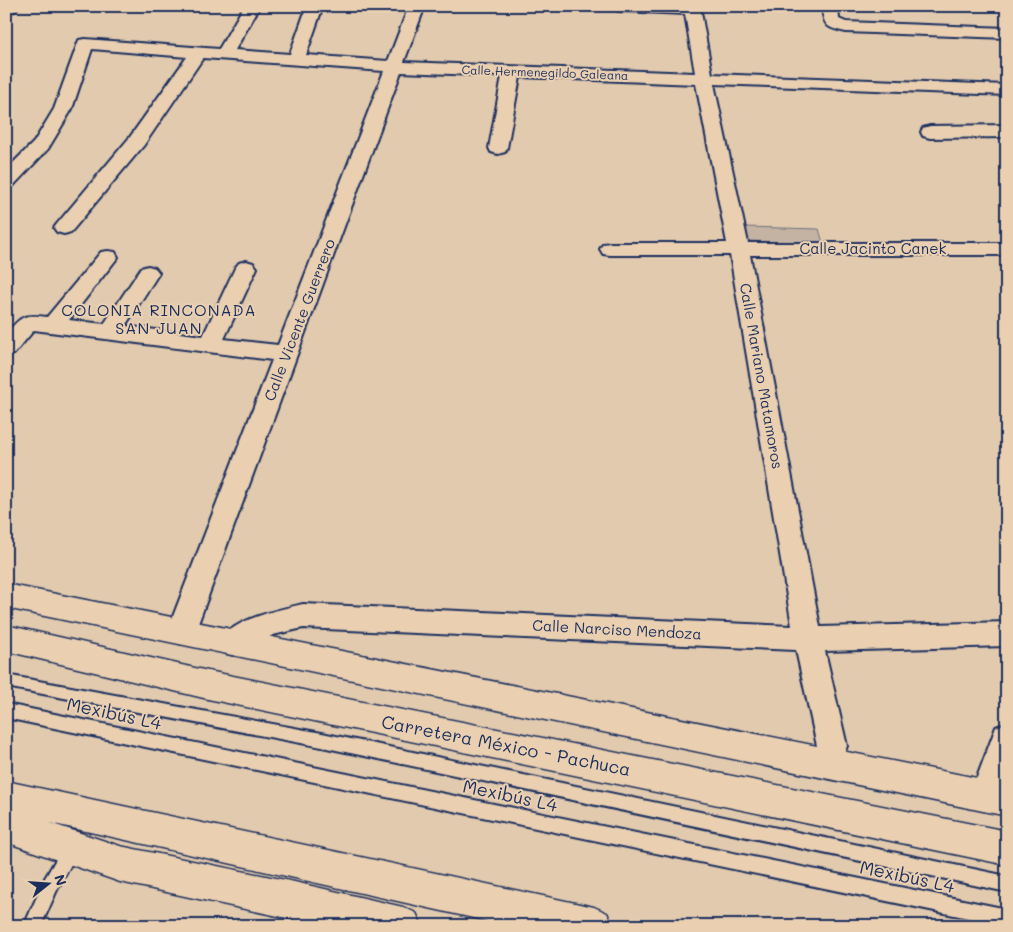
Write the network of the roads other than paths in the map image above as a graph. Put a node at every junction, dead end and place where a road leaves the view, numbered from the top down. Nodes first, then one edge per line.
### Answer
1 (252, 6) edge
2 (315, 6) edge
3 (417, 6) edge
4 (619, 6) edge
5 (830, 6) edge
6 (692, 8) edge
7 (1007, 33) edge
8 (199, 52) junction
9 (224, 54) junction
10 (296, 60) junction
11 (395, 67) junction
12 (512, 72) junction
13 (704, 78) junction
14 (1007, 90) edge
15 (1007, 131) edge
16 (930, 132) dead end
17 (498, 148) dead end
18 (6, 182) edge
19 (64, 228) dead end
20 (610, 249) dead end
21 (1007, 249) edge
22 (739, 250) junction
23 (108, 257) dead end
24 (246, 268) dead end
25 (148, 273) dead end
26 (53, 325) junction
27 (110, 332) junction
28 (210, 344) junction
29 (6, 349) edge
30 (287, 354) junction
31 (6, 596) edge
32 (181, 632) junction
33 (1007, 634) edge
34 (6, 638) edge
35 (808, 639) junction
36 (234, 643) junction
37 (6, 681) edge
38 (6, 711) edge
39 (1007, 737) edge
40 (832, 746) dead end
41 (6, 797) edge
42 (997, 798) edge
43 (6, 824) edge
44 (72, 848) junction
45 (1007, 848) edge
46 (1007, 884) edge
47 (301, 917) edge
48 (1007, 918) edge
49 (32, 926) edge
50 (403, 926) edge
51 (594, 926) edge

1 - 9 street
2 - 10 street
3 - 11 street, Calle Vicente Guerrero
4 - 6 street
5 - 7 street
6 - 13 street, Calle Mariano Matamoros
8 - 9 street, Calle Hermenegildo Galeana
8 - 18 street, Calle Hermenegildo Galeana
8 - 19 street
9 - 10 street, Calle Hermenegildo Galeana
10 - 11 street, Calle Hermenegildo Galeana
11 - 12 street, Calle Hermenegildo Galeana
11 - 30 street, Calle Vicente Guerrero
12 - 13 street, Calle Hermenegildo Galeana
12 - 17 street
13 - 14 street, Calle Hermenegildo Galeana
13 - 22 street, Calle Mariano Matamoros
15 - 16 street
20 - 22 street, Calle Jacinto Canek
21 - 22 street, Calle Jacinto Canek
22 - 35 street, Calle Mariano Matamoros
23 - 26 street
24 - 28 street
25 - 27 street
26 - 27 street
26 - 29 street
27 - 28 street
28 - 30 street
30 - 32 street, Calle Vicente Guerrero
31 - 32 highway
32 - 36 highway
33 - 35 street, Calle Narciso Mendoza
34 - 45 highway, Carretera México - Pachuca
35 - 36 street, Calle Narciso Mendoza
35 - 40 street, Calle Mariano Matamoros
36 - 42 highway
37 - 46 lane, Mexibús L4
38 - 48 lane, Mexibús L4
39 - 42 street
41 - 51 highway
43 - 44 highway
44 - 47 highway
44 - 49 lane
47 - 50 highway

